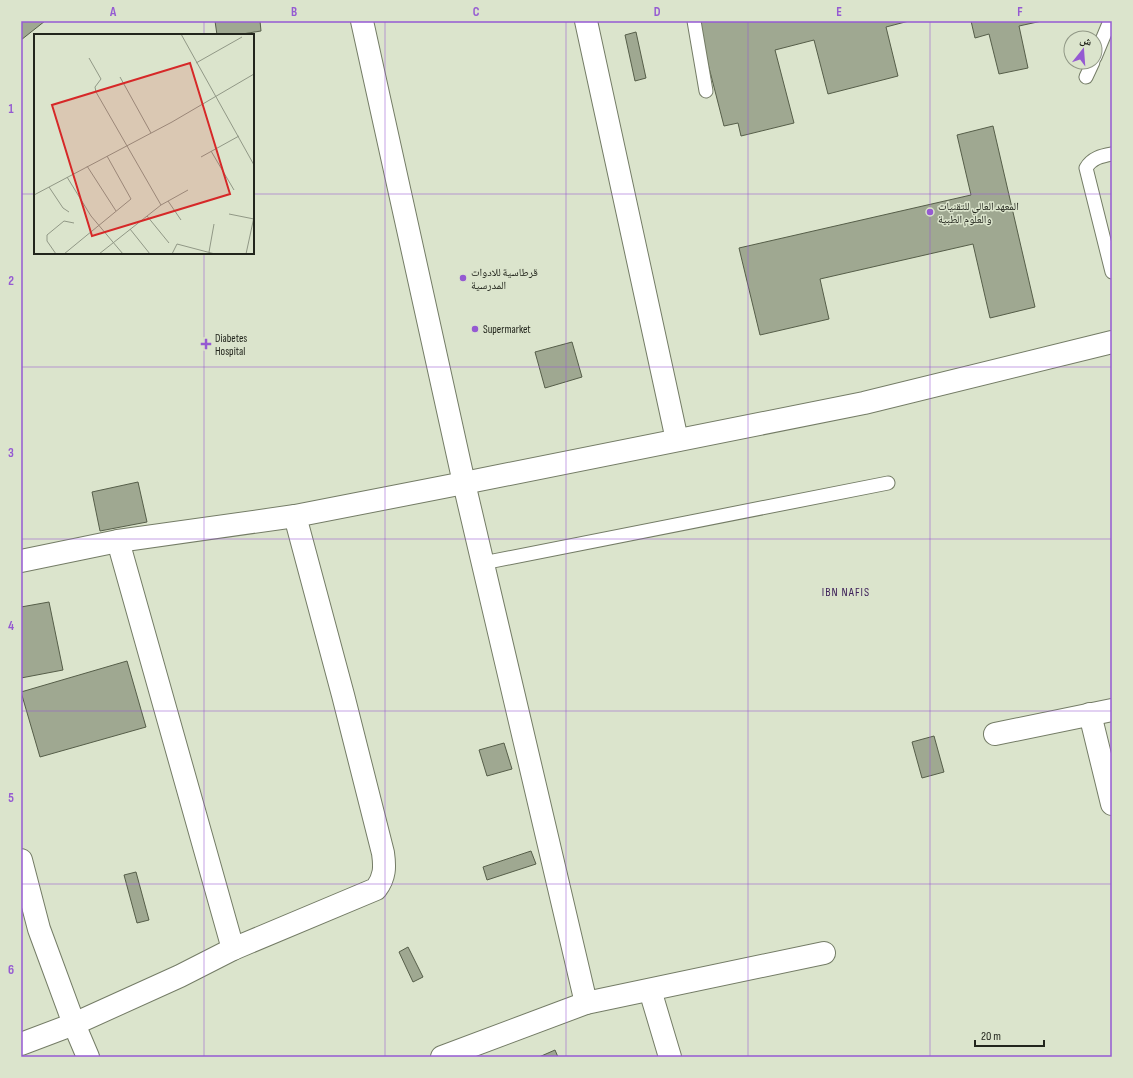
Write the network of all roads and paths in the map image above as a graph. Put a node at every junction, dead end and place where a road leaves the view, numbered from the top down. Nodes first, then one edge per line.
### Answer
1 (362, 21) edge
2 (586, 21) edge
3 (694, 21) edge
4 (1110, 21) edge
5 (1103, 38) edge
6 (1089, 70) edge
7 (1086, 77) dead end
8 (706, 91) dead end
9 (1112, 154) edge
10 (1112, 272) edge
11 (1112, 342) edge
12 (677, 440) junction
13 (464, 483) junction
14 (888, 483) dead end
15 (295, 516) junction
16 (118, 541) junction
17 (21, 561) edge
18 (483, 563) junction
19 (1112, 710) edge
20 (1090, 714) junction
21 (995, 734) dead end
22 (1112, 804) edge
23 (21, 860) edge
24 (233, 949) junction
25 (824, 953) dead end
26 (650, 990) junction
27 (586, 1003) junction
28 (74, 1024) junction
29 (21, 1044) edge
30 (453, 1055) edge
31 (88, 1057) edge
32 (670, 1057) edge

1 - 13 street
2 - 12 street
3 - 8 lane
4 - 5 lane
6 - 7 lane
9 - 10 lane
11 - 12 street
12 - 13 street
13 - 15 street
13 - 18 street
14 - 18 lane
15 - 16 street
15 - 24 street
16 - 17 street
16 - 24 street
18 - 27 street
19 - 20 street
20 - 21 street
20 - 22 street
23 - 28 street
24 - 28 street
25 - 26 street
26 - 27 street
26 - 32 street
27 - 30 street
28 - 29 street
28 - 31 street

